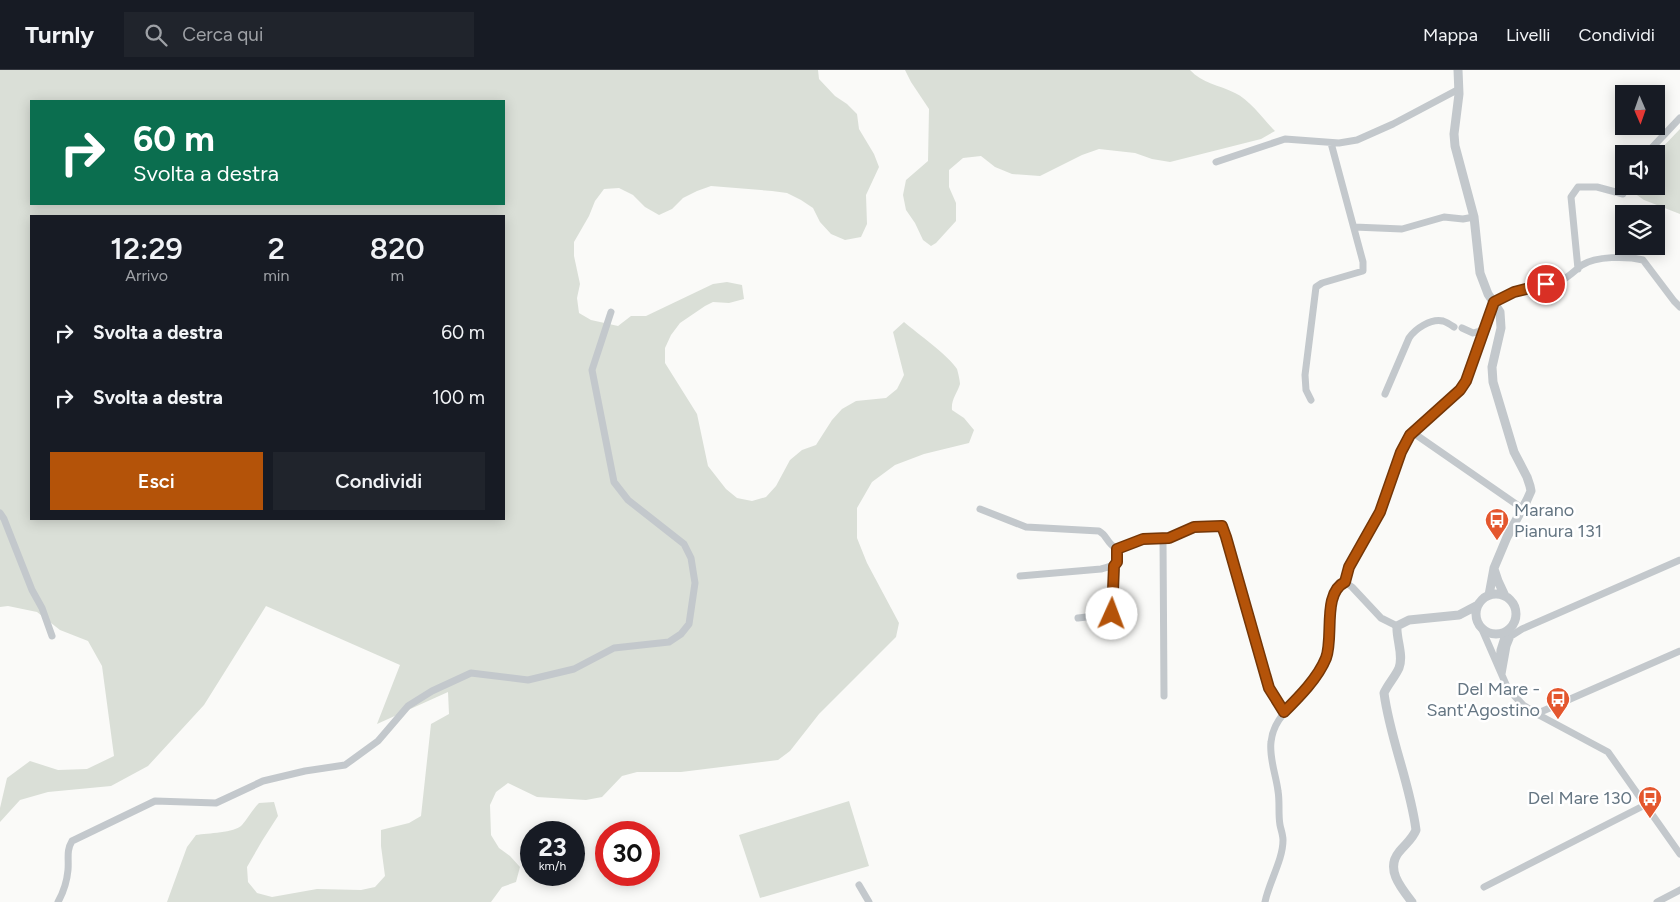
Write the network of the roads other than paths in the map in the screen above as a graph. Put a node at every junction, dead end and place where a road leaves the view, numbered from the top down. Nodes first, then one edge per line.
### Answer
1 (1458, 70) edge
2 (1459, 89) junction
3 (1680, 118) edge
4 (1331, 142) junction
5 (1654, 145) edge
6 (1216, 162) dead end
7 (1615, 192) edge
8 (1474, 217) junction
9 (1354, 227) junction
10 (1578, 269) junction
11 (1494, 302) junction
12 (1680, 307) edge
13 (611, 312) dead end
14 (1487, 322) junction
15 (1454, 327) dead end
16 (1462, 328) dead end
17 (1385, 394) dead end
18 (1311, 400) dead end
19 (1412, 432) junction
20 (980, 508) dead end
21 (1523, 509) junction
22 (0, 513) edge
23 (1163, 539) junction
24 (1117, 549) junction
25 (1680, 560) edge
26 (1114, 566) junction
27 (1494, 568) junction
28 (1020, 576) dead end
29 (1345, 582) junction
30 (1489, 595) junction
31 (1505, 596) junction
32 (1478, 605) junction
33 (1459, 615) junction
34 (1078, 618) dead end
35 (1480, 625) junction
36 (1397, 626) junction
37 (1506, 631) junction
38 (52, 636) dead end
39 (1680, 651) edge
40 (1501, 671) junction
41 (1164, 696) dead end
42 (1284, 712) junction
43 (1536, 714) junction
44 (1645, 805) junction
45 (1680, 854) edge
46 (859, 885) dead end
47 (1484, 887) dead end
48 (1680, 890) edge
49 (58, 902) edge
50 (869, 902) edge
51 (1265, 902) edge
52 (1412, 902) edge
53 (1656, 902) edge

1 - 2 street
2 - 4 street
2 - 8 street
3 - 5 street
4 - 6 street
4 - 9 street
7 - 10 street
8 - 9 street
8 - 11 street
9 - 18 street
10 - 11 street
10 - 12 street
11 - 14 street
11 - 21 street
13 - 49 street
14 - 16 street
14 - 19 street
15 - 17 street
19 - 21 street
19 - 29 street
20 - 24 street
21 - 27 street
22 - 38 street
23 - 24 street
23 - 41 street
23 - 42 street
24 - 26 street
25 - 40 street
26 - 28 street
26 - 34 street
27 - 30 street
27 - 31 street
29 - 36 street
29 - 42 street
30 - 31 street
30 - 32 street
31 - 37 street
32 - 33 street
32 - 35 street
33 - 35 street
33 - 36 street
35 - 37 street
35 - 40 street
36 - 52 street
37 - 40 street
39 - 43 street
40 - 43 street
42 - 51 street
43 - 44 street
44 - 45 street
44 - 47 street
46 - 50 street
48 - 53 street

